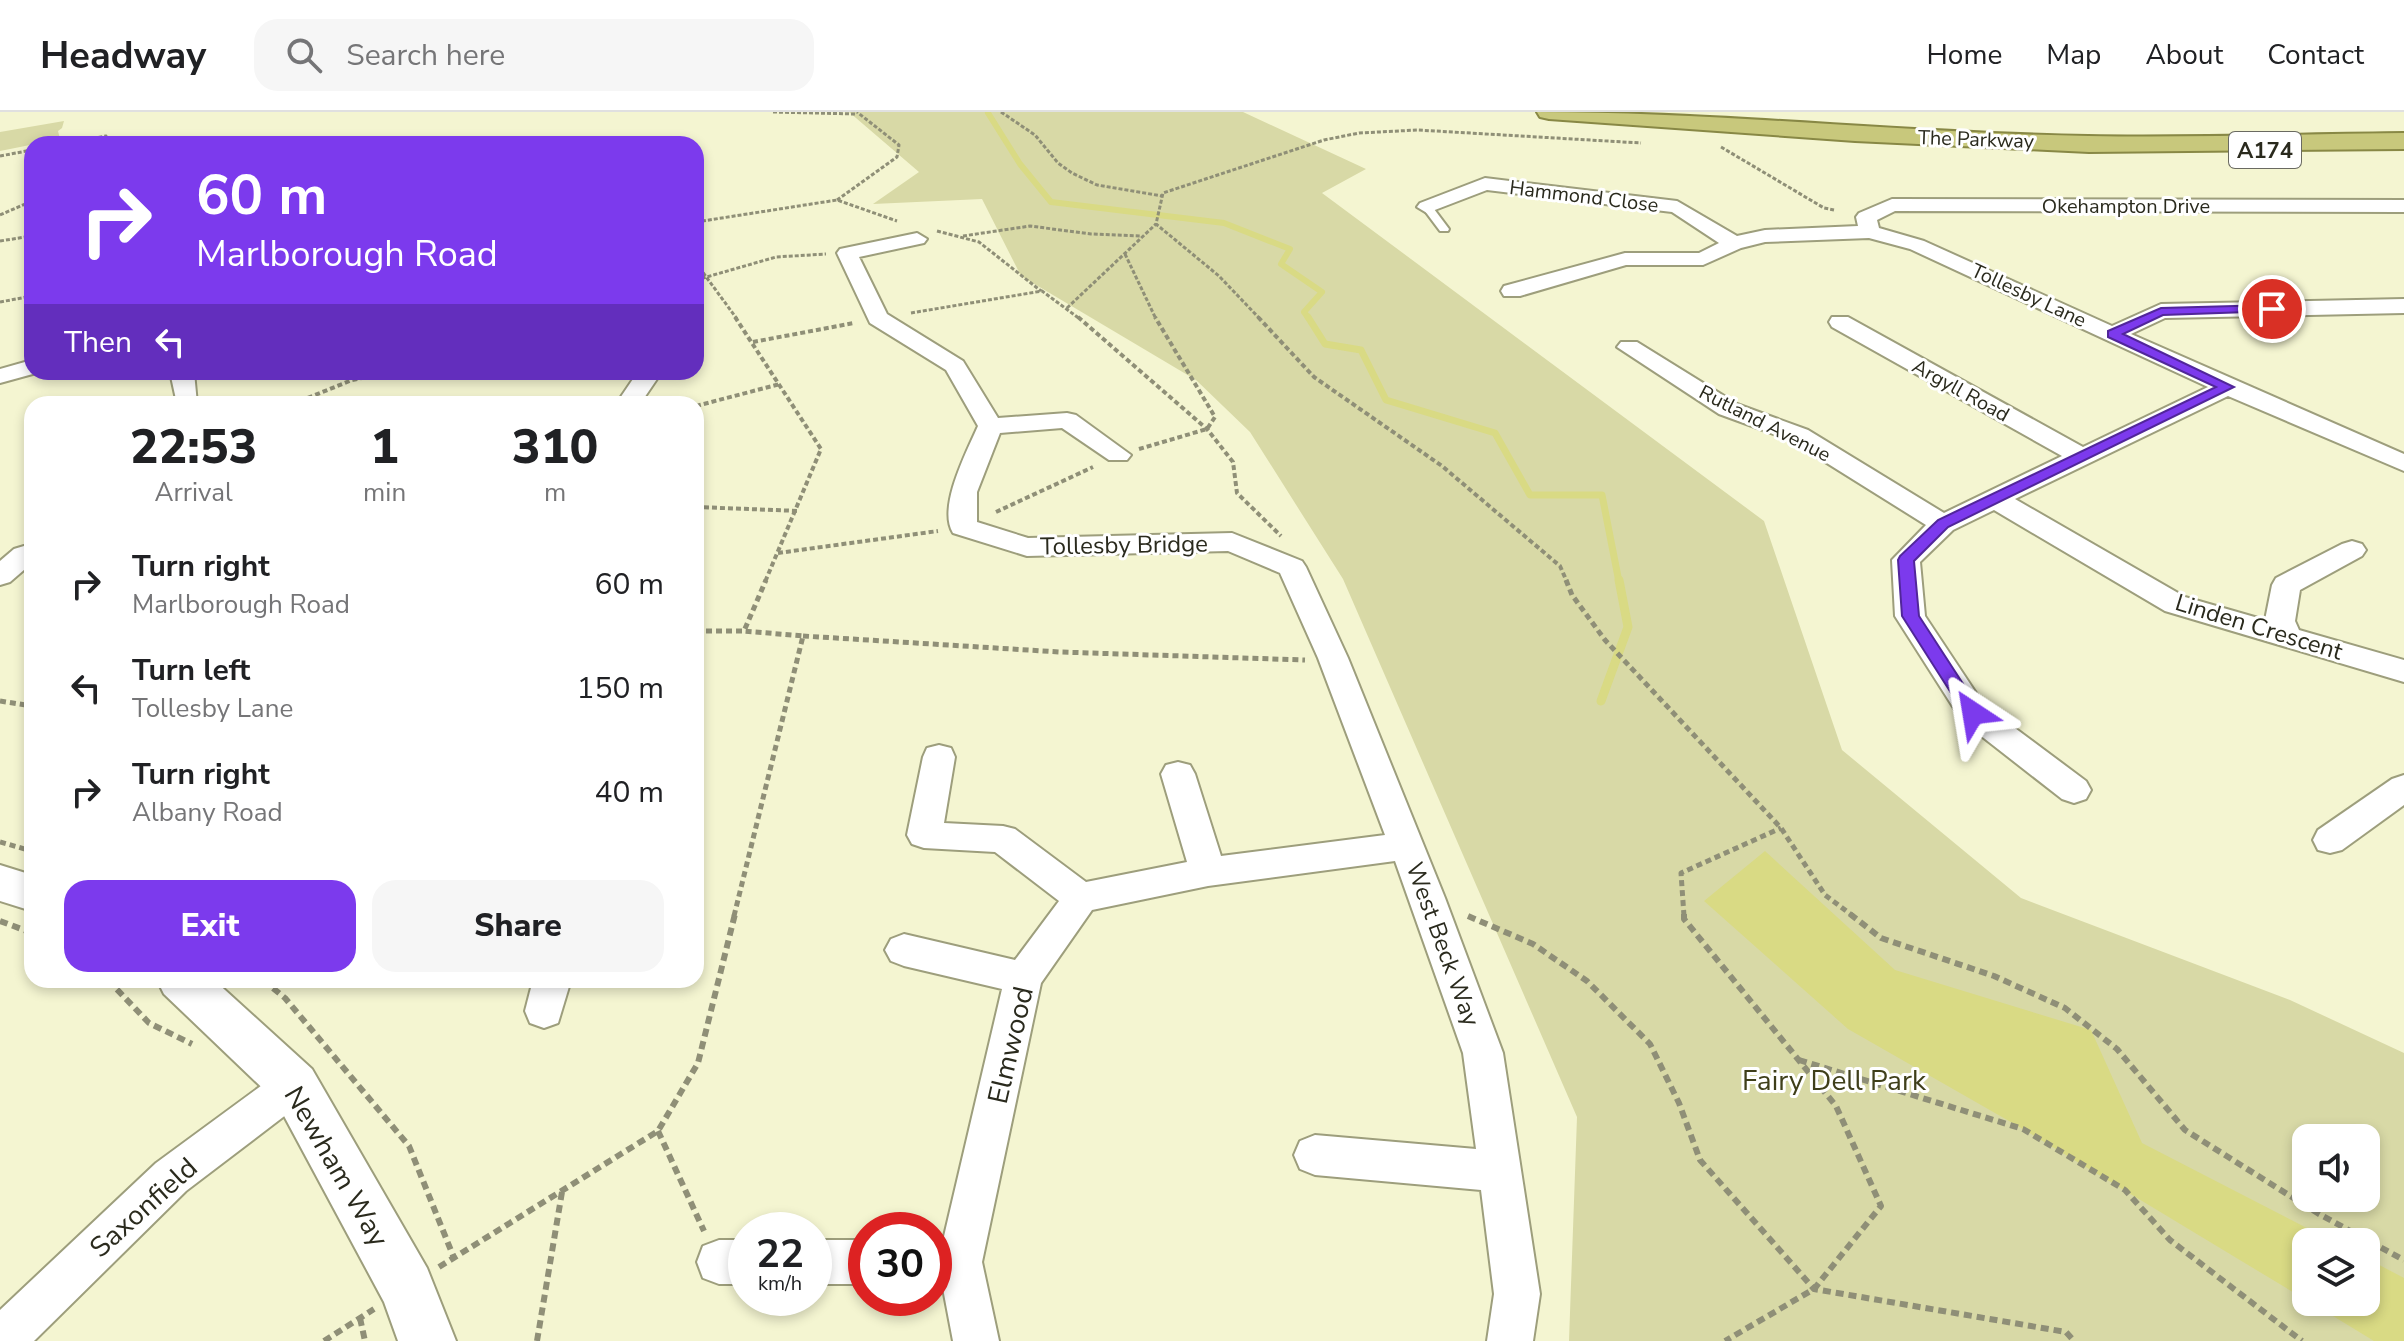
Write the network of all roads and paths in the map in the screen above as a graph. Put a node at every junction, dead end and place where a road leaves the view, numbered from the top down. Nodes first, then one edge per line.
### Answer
1 (773, 112) edge
2 (1001, 112) edge
3 (1549, 112) edge
4 (1810, 112) edge
5 (857, 113) edge
6 (1866, 115) junction
7 (2021, 117) dead end
8 (2404, 124) edge
9 (2404, 141) edge
10 (1649, 142) dead end
11 (1717, 144) dead end
12 (2125, 144) junction
13 (2404, 149) edge
14 (24, 152) edge
15 (0, 156) edge
16 (1162, 194) junction
17 (837, 200) junction
18 (24, 204) edge
19 (2404, 206) edge
20 (1427, 207) joint
21 (0, 215) edge
22 (704, 221) edge
23 (1156, 222) junction
24 (1868, 225) junction
25 (1444, 229) dead end
26 (918, 231) junction
27 (1140, 236) junction
28 (24, 237) edge
29 (960, 237) junction
30 (0, 241) edge
31 (1734, 243) junction
32 (847, 253) junction
33 (1125, 254) junction
34 (705, 277) joint
35 (1042, 291) dead end
36 (1512, 291) dead end
37 (24, 298) edge
38 (0, 302) edge
39 (2404, 306) edge
40 (2355, 307) junction
41 (1840, 322) dead end
42 (2404, 328) edge
43 (2113, 334) junction
44 (1629, 347) dead end
45 (24, 369) edge
46 (0, 376) edge
47 (352, 380) edge
48 (780, 384) junction
49 (2227, 387) junction
50 (319, 396) edge
51 (704, 404) edge
52 (990, 426) junction
53 (1207, 429) junction
54 (1118, 455) dead end
55 (2082, 457) junction
56 (2404, 463) edge
57 (1994, 498) junction
58 (704, 507) edge
59 (799, 511) junction
60 (1943, 524) junction
61 (2352, 550) dead end
62 (19, 555) edge
63 (1292, 567) junction
64 (0, 576) edge
65 (704, 631) edge
66 (744, 631) junction
67 (2287, 635) junction
68 (803, 636) junction
69 (1333, 658) junction
70 (2404, 671) edge
71 (0, 701) edge
72 (24, 705) edge
73 (939, 757) dead end
74 (1178, 774) dead end
75 (2404, 788) edge
76 (2074, 790) dead end
77 (1781, 828) junction
78 (2330, 840) dead end
79 (0, 842) edge
80 (1406, 846) junction
81 (24, 849) edge
82 (1208, 872) junction
83 (0, 883) edge
84 (24, 890) edge
85 (1081, 898) junction
86 (1427, 898) junction
87 (0, 921) edge
88 (24, 930) edge
89 (904, 950) dead end
90 (1023, 978) junction
91 (190, 988) edge
92 (273, 988) edge
93 (1798, 1060) junction
94 (294, 1085) junction
95 (658, 1131) junction
96 (1315, 1155) dead end
97 (1502, 1172) junction
98 (562, 1191) junction
99 (952, 1243) edge
100 (728, 1255) edge
101 (454, 1258) junction
102 (2404, 1260) edge
103 (952, 1276) edge
104 (407, 1288) junction
105 (1814, 1289) junction
106 (360, 1318) junction
107 (1, 1341) edge
108 (324, 1341) edge
109 (365, 1341) edge
110 (427, 1341) edge
111 (537, 1341) edge
112 (976, 1341) edge
113 (1510, 1341) edge
114 (1725, 1341) edge
115 (2074, 1341) edge
116 (2302, 1341) edge

1 - 5 path
2 - 16 path
3 - 12 highway, The Parkway / A174
4 - 6 highway, The Parkway / A174
5 - 17 path
6 - 7 highway
6 - 8 highway, The Parkway / A174
9 - 12 highway, The Parkway / A174
10 - 16 path
11 - 24 path
12 - 13 highway, A174
14 - 15 path
16 - 23 path
17 - 22 path
17 - 26 path
18 - 21 path
19 - 24 street, Okehampton Drive
20 - 25 lane
20 - 31 street, Hammond Close
23 - 27 path
23 - 77 path
24 - 31 street
24 - 43 street, Tollesby Lane
26 - 29 path
26 - 32 street
27 - 29 path
27 - 33 path
28 - 30 path
29 - 35 path
31 - 36 street
32 - 34 path
32 - 52 street
33 - 53 path
33 - 53 path
34 - 48 path
37 - 38 path
39 - 40 street
40 - 42 street
40 - 43 street
41 - 55 street, Argyll Road
43 - 49 street, Tollesby Lane
44 - 60 street, Rutland Avenue
45 - 46 street
47 - 50 path
48 - 51 path
48 - 59 path
49 - 55 street
49 - 56 street, Tollesby Lane
52 - 54 street
52 - 63 street, Tollesby Bridge
53 - 63 path
55 - 57 street
57 - 60 street
57 - 67 street, Linden Crescent
58 - 59 path
59 - 66 path
60 - 76 street
61 - 67 street
62 - 64 street
63 - 69 street, West Beck Way
65 - 66 path
66 - 68 path
67 - 70 street, Linden Crescent
68 - 69 path
68 - 95 path
69 - 80 street, West Beck Way
71 - 72 path
73 - 85 street
74 - 82 street
75 - 78 street
77 - 93 path
77 - 102 path
79 - 81 path
80 - 82 street
80 - 86 street, West Beck Way
82 - 85 street
83 - 84 street
85 - 90 street, Elmwood
86 - 97 street, West Beck Way
86 - 105 path
87 - 88 path
89 - 90 street
90 - 99 street, Elmwood
91 - 94 street, Newham Way
92 - 101 path
93 - 105 path
93 - 116 path
94 - 104 street, Newham Way
94 - 107 street, Saxonfield
95 - 98 path
95 - 100 path
96 - 97 street
97 - 113 street, West Beck Way
98 - 101 path
98 - 111 path
101 - 104 path
103 - 112 street, Elmwood
104 - 106 path
104 - 110 street, Newham Way
105 - 114 path
105 - 115 path
106 - 108 path
106 - 109 path

